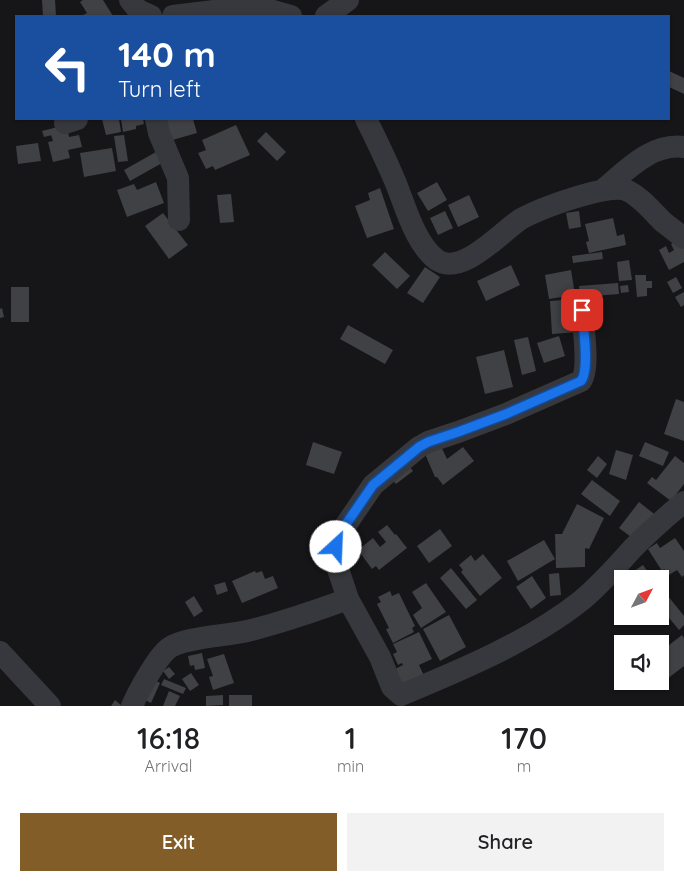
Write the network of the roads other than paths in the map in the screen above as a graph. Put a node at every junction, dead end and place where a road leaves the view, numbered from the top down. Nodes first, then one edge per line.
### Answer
1 (348, 0) edge
2 (181, 15) edge
3 (288, 15) edge
4 (327, 15) edge
5 (156, 120) edge
6 (366, 120) edge
7 (684, 147) edge
8 (604, 189) junction
9 (179, 220) dead end
10 (684, 238) edge
11 (582, 310) dead end
12 (684, 502) edge
13 (348, 599) junction
14 (0, 652) edge
15 (50, 706) edge
16 (132, 706) edge

1 - 4 street
2 - 3 street
5 - 9 street
6 - 8 street
7 - 8 street
8 - 10 street
11 - 13 street
12 - 13 street
13 - 16 street
14 - 15 street

